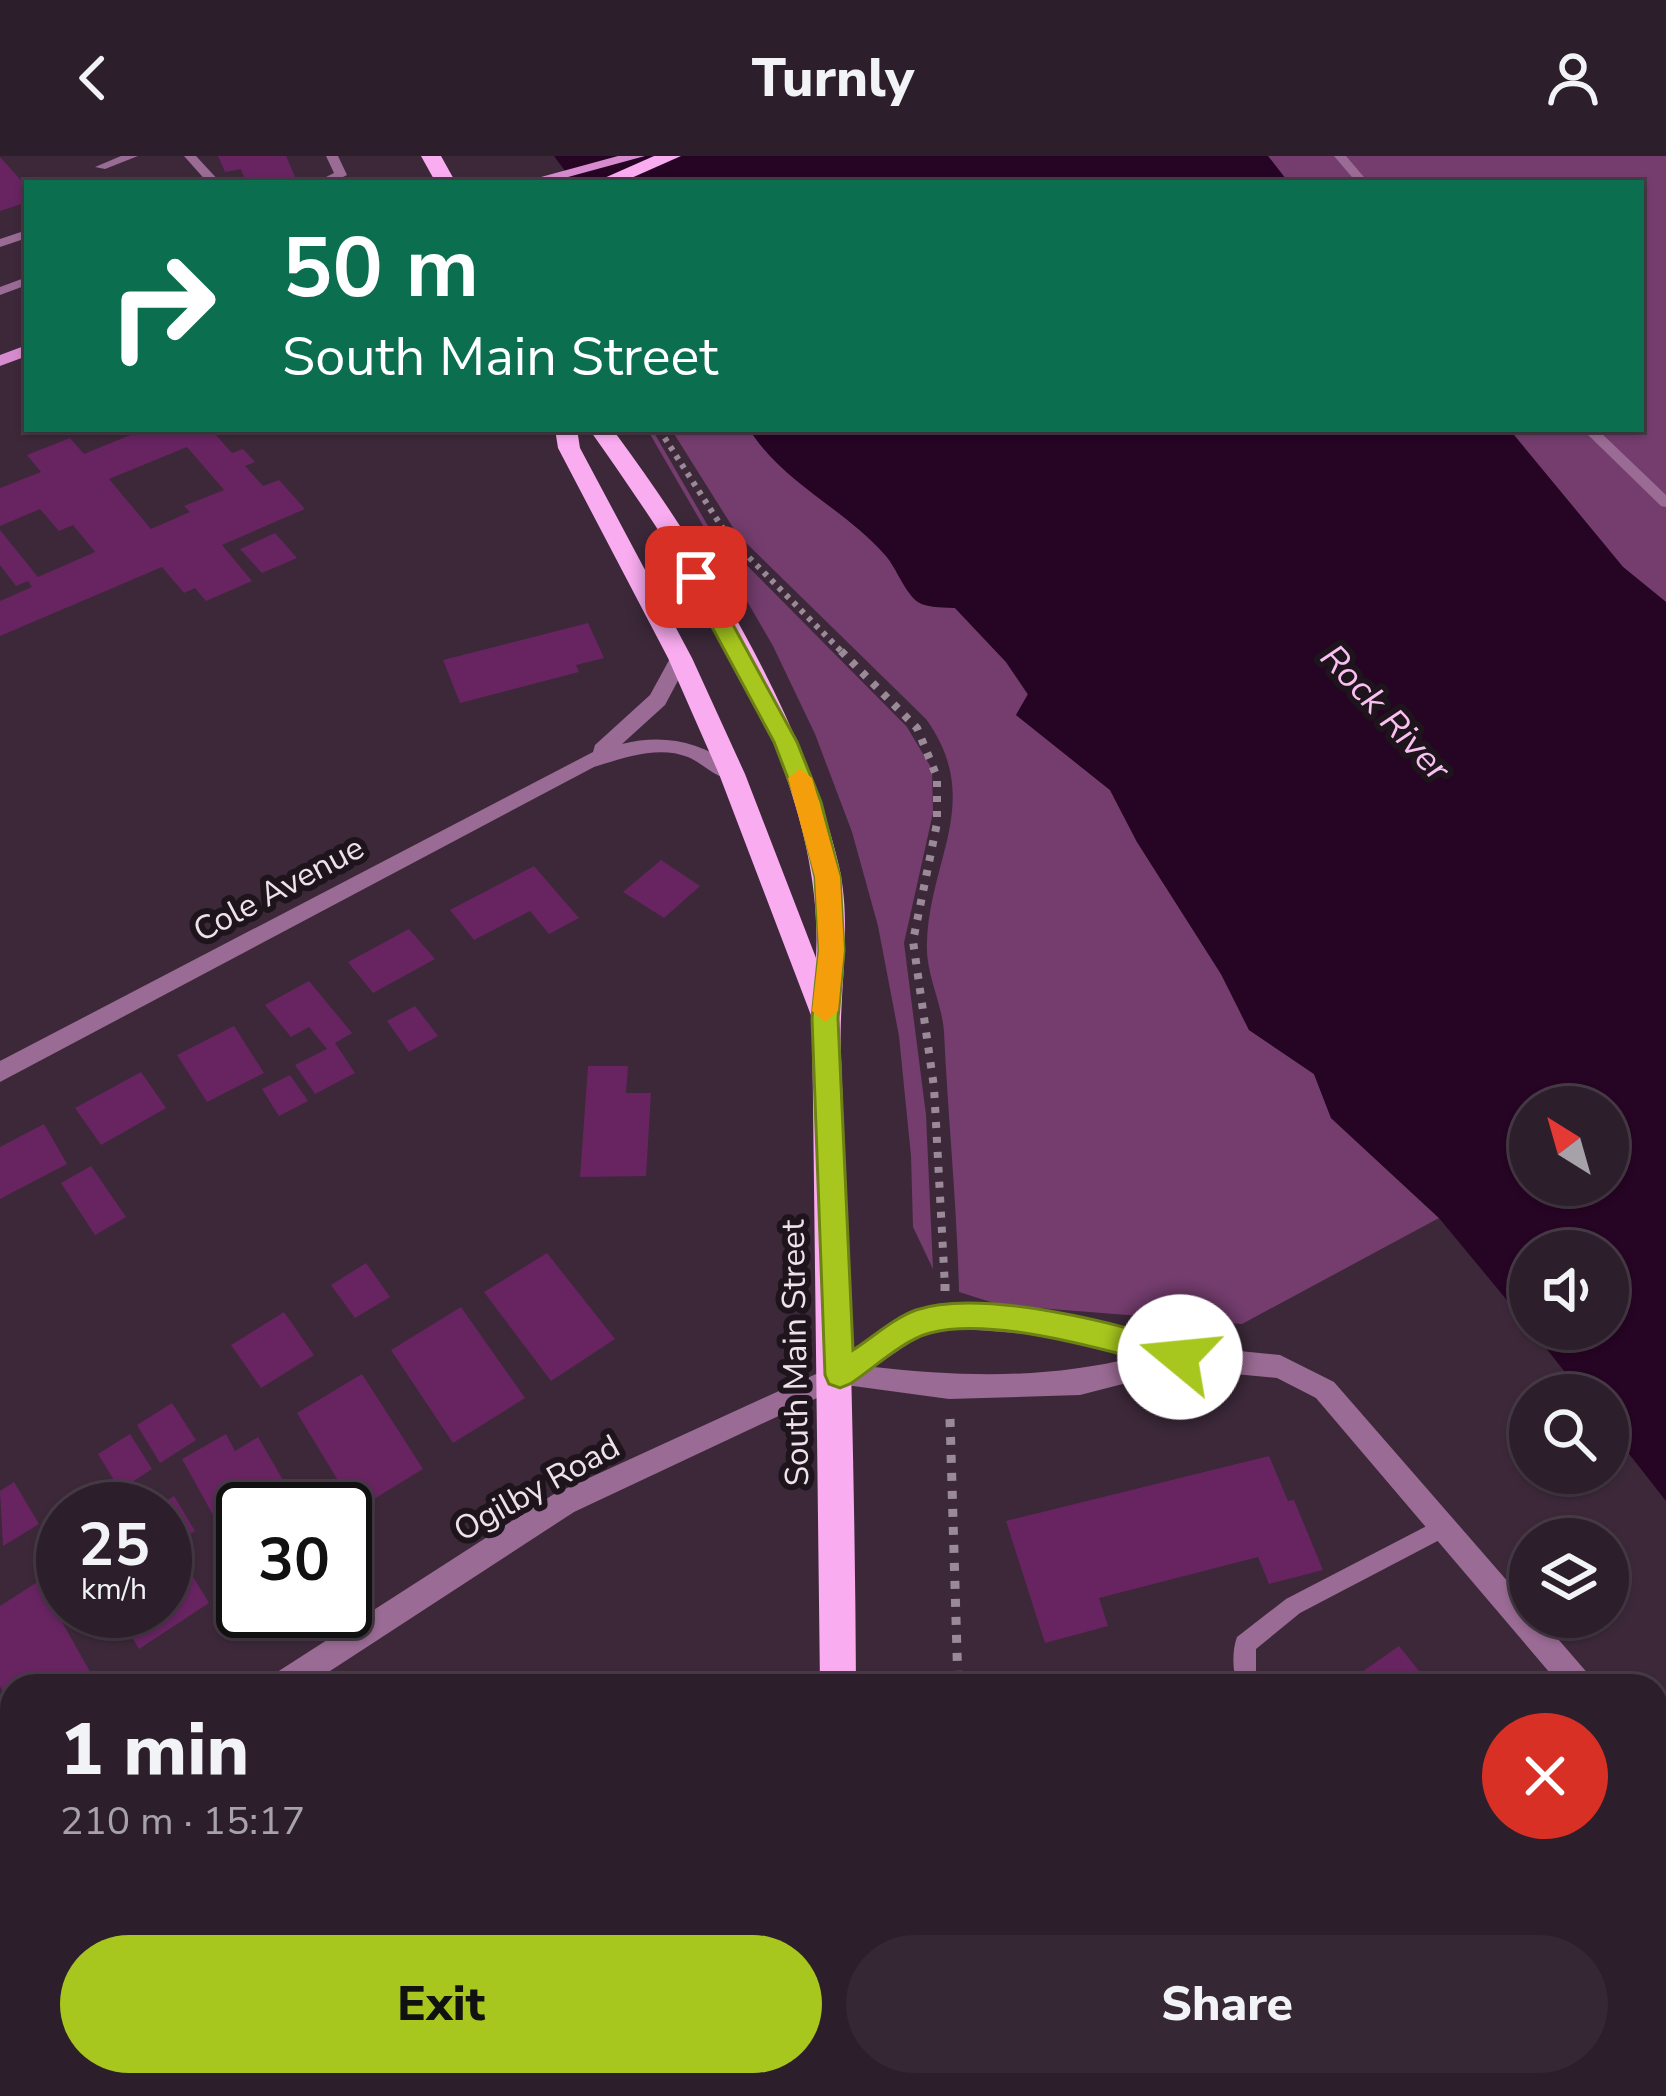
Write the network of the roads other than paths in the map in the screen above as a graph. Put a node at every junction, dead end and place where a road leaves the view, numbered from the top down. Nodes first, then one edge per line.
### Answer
1 (132, 156) edge
2 (190, 156) edge
3 (332, 156) edge
4 (637, 156) edge
5 (671, 156) edge
6 (1340, 156) edge
7 (101, 162) edge
8 (212, 180) edge
9 (328, 180) edge
10 (538, 180) edge
11 (611, 180) edge
12 (1360, 180) edge
13 (566, 432) edge
14 (602, 432) edge
15 (1592, 432) edge
16 (1666, 503) edge
17 (680, 658) junction
18 (586, 762) junction
19 (732, 774) junction
20 (825, 1018) junction
21 (0, 1072) edge
22 (1180, 1357) junction
23 (840, 1375) junction
24 (1444, 1527) junction
25 (300, 1674) edge
26 (838, 1674) edge
27 (1245, 1674) edge
28 (1570, 1674) edge

1 - 7 lane
2 - 8 lane
3 - 9 lane
4 - 10 main road
5 - 11 main road
6 - 12 lane
13 - 17 main road, South Main Street
14 - 20 main road, South Main Street
15 - 16 lane
17 - 18 street, Cole Avenue
17 - 19 main road, South Main Street
18 - 19 street, Cole Avenue
18 - 21 street, Cole Avenue
19 - 20 main road, South Main Street
20 - 23 main road, South Main Street
22 - 23 street
22 - 23 street, Ogilby Road
22 - 24 street
23 - 25 street, Ogilby Road
23 - 26 main road, South Main Street
24 - 27 lane
24 - 28 street

